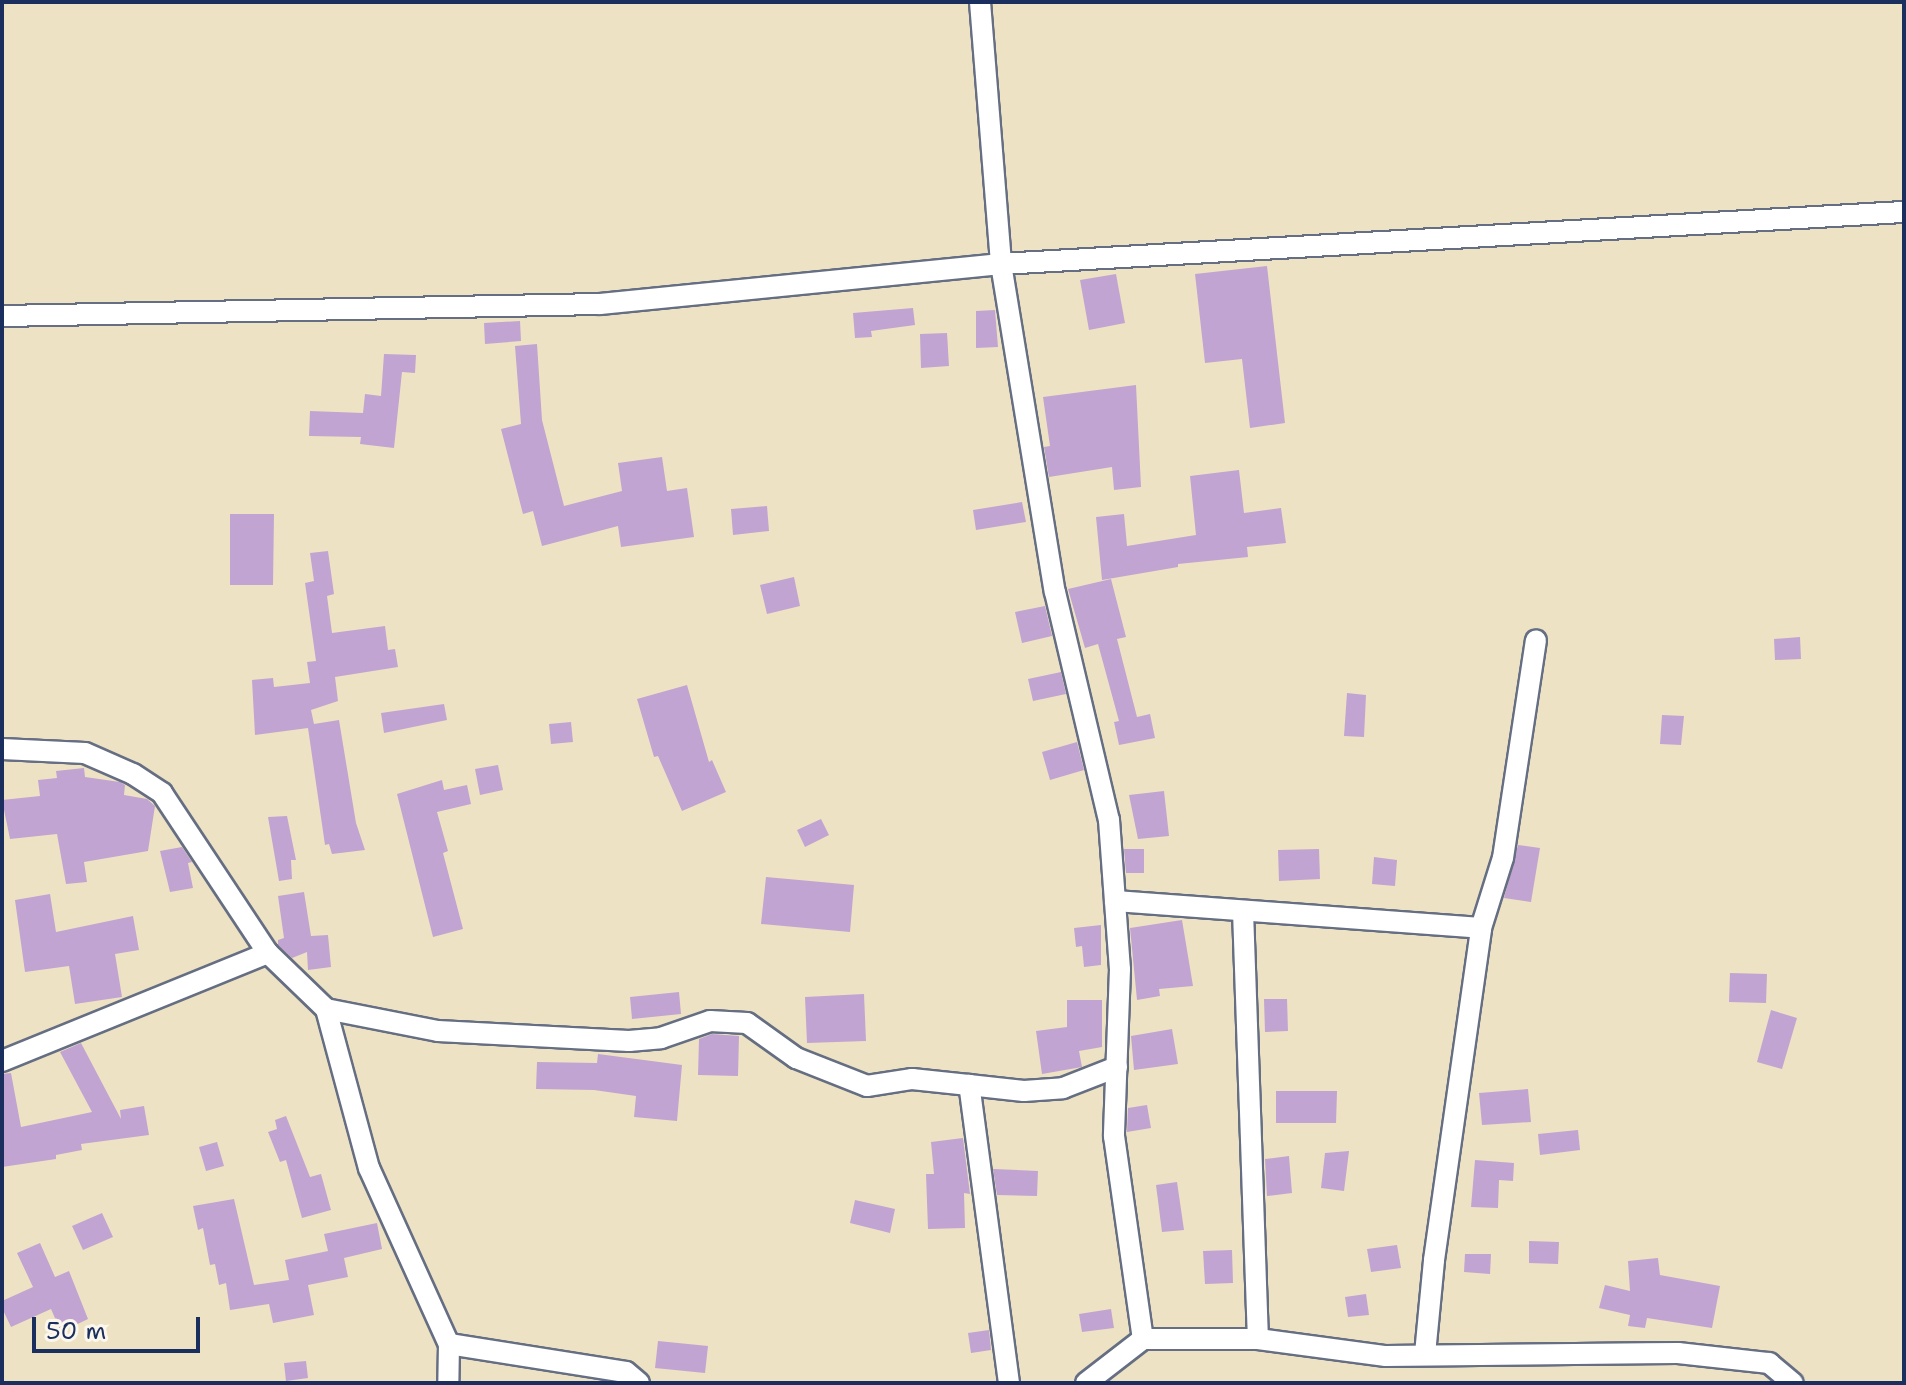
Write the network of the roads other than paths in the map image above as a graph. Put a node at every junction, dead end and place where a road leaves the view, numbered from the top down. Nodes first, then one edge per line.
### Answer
1 (980, 2) edge
2 (1904, 212) edge
3 (1001, 264) junction
4 (2, 316) edge
5 (1536, 640) dead end
6 (2, 749) edge
7 (1115, 901) junction
8 (1243, 911) junction
9 (1481, 928) junction
10 (268, 953) junction
11 (326, 1009) junction
12 (2, 1061) edge
13 (1117, 1067) junction
14 (969, 1085) junction
15 (1143, 1339) junction
16 (1258, 1339) junction
17 (449, 1344) junction
18 (1425, 1354) junction
19 (448, 1383) edge
20 (639, 1383) edge
21 (1009, 1383) edge
22 (1086, 1383) edge
23 (1793, 1383) edge

1 - 3 street
2 - 3 street
3 - 4 street
3 - 7 street
5 - 9 street
6 - 10 street
7 - 8 street
7 - 13 street
8 - 9 street
8 - 16 street
9 - 18 street
10 - 11 street
10 - 12 street
11 - 14 street
11 - 17 street
13 - 14 street
13 - 15 street
14 - 21 street
15 - 16 street
15 - 22 street
16 - 18 street
17 - 19 street
17 - 20 street
18 - 23 street

